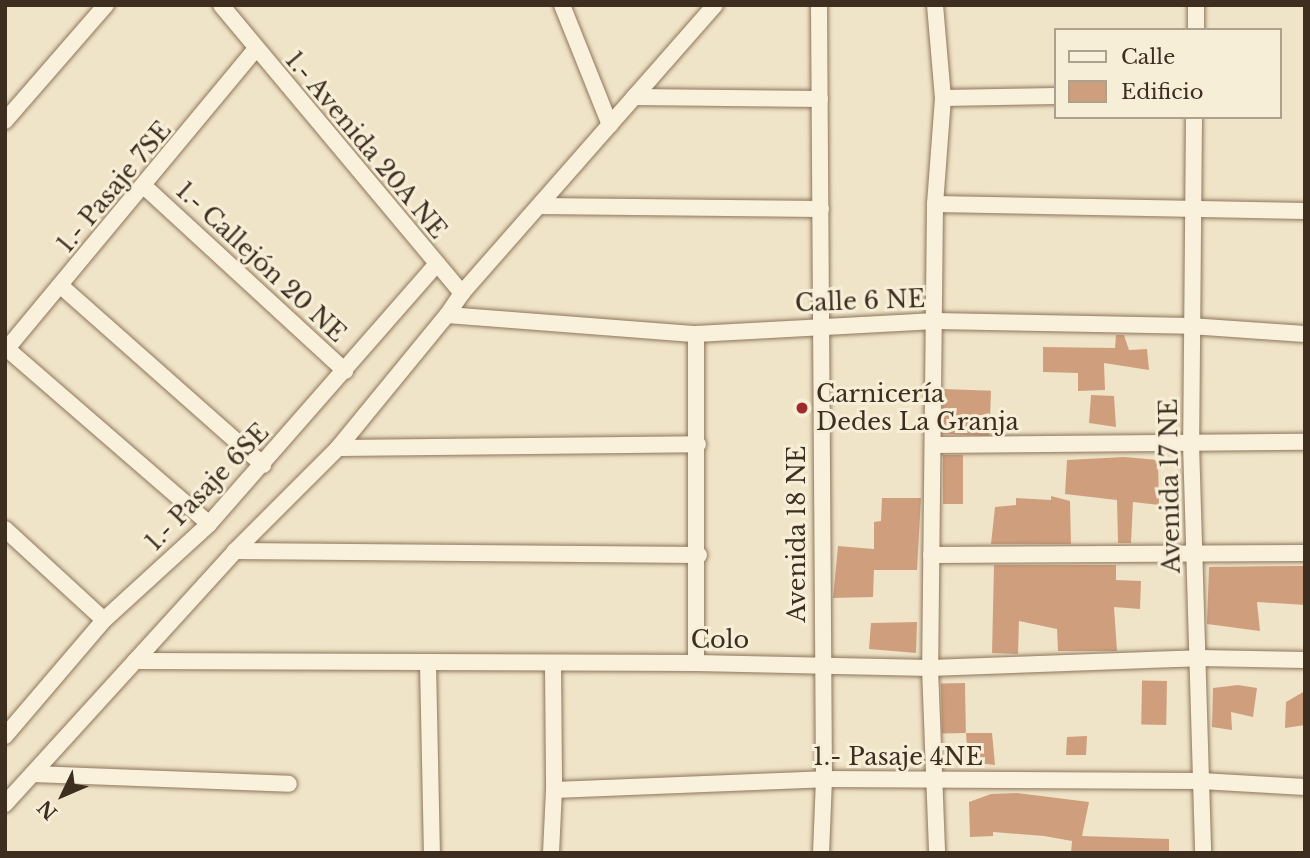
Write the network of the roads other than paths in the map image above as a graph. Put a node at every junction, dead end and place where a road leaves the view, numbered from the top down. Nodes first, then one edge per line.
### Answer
1 (106, 5) edge
2 (221, 5) edge
3 (562, 5) edge
4 (715, 5) edge
5 (819, 5) edge
6 (935, 5) edge
7 (1196, 5) edge
8 (1195, 28) edge
9 (255, 50) junction
10 (1054, 96) edge
11 (634, 97) junction
12 (943, 98) junction
13 (820, 99) junction
14 (1194, 119) edge
15 (5, 121) edge
16 (610, 125) junction
17 (145, 187) junction
18 (935, 204) junction
19 (540, 206) junction
20 (821, 209) junction
21 (1194, 209) junction
22 (1305, 211) edge
23 (437, 264) junction
24 (61, 286) junction
25 (461, 293) junction
26 (447, 315) junction
27 (936, 321) junction
28 (820, 324) junction
29 (1190, 326) junction
30 (696, 334) junction
31 (1305, 334) edge
32 (6, 349) edge
33 (345, 371) junction
34 (1305, 442) edge
35 (1191, 443) junction
36 (698, 444) junction
37 (933, 445) junction
38 (338, 448) junction
39 (263, 464) junction
40 (209, 524) junction
41 (5, 529) edge
42 (235, 551) junction
43 (1305, 553) edge
44 (699, 555) junction
45 (931, 555) junction
46 (1195, 555) junction
47 (104, 620) junction
48 (1199, 658) junction
49 (1305, 660) edge
50 (135, 662) junction
51 (696, 663) junction
52 (428, 664) junction
53 (553, 664) junction
54 (820, 664) junction
55 (930, 668) junction
56 (11, 718) edge
57 (5, 736) edge
58 (33, 774) junction
59 (824, 779) junction
60 (935, 779) junction
61 (1201, 782) junction
62 (289, 784) dead end
63 (1305, 787) edge
64 (554, 790) junction
65 (5, 804) edge
66 (432, 853) edge
67 (551, 853) edge
68 (821, 853) edge
69 (937, 853) edge
70 (1203, 853) edge

1 - 15 street
2 - 9 street, 1.- Avenida 20A NE
3 - 16 street
4 - 11 street
5 - 13 street, Avenida 18 NE
6 - 12 street
7 - 8 street
9 - 17 street, 1.- Pasaje 7SE
9 - 23 street, 1.- Avenida 20A NE
10 - 12 street
11 - 13 street
11 - 16 street
12 - 18 street
13 - 20 street, Avenida 18 NE
14 - 21 street, Avenida 17 NE
16 - 19 street
17 - 24 street, 1.- Pasaje 7SE
17 - 33 street, 1.- Callejón 20 NE
18 - 21 street
18 - 27 street
19 - 20 street
19 - 25 street
20 - 28 street, Avenida 18 NE
21 - 22 street
21 - 29 street, Avenida 17 NE
23 - 25 street, 1.- Avenida 20A NE
23 - 33 street, 1.- Pasaje 6SE
24 - 32 street, 1.- Pasaje 7SE
24 - 39 street
25 - 26 street
26 - 30 street, Calle 6 NE
26 - 38 street
27 - 28 street, Calle 6 NE
27 - 29 street, Calle 6 NE
27 - 37 street
28 - 30 street, Calle 6 NE
28 - 54 street, Avenida 18 NE
29 - 31 street, Calle 6 NE
29 - 35 street, Avenida 17 NE
30 - 36 street
32 - 40 street
33 - 39 street, 1.- Pasaje 6SE
34 - 35 street
35 - 37 street
35 - 46 street, Avenida 17 NE
36 - 38 street
36 - 44 street
37 - 45 street
38 - 42 street
39 - 40 street, 1.- Pasaje 6SE
40 - 47 street, 1.- Pasaje 6SE
41 - 47 street
42 - 44 street
42 - 50 street
43 - 46 street
44 - 51 street
45 - 46 street
45 - 55 street
46 - 48 street, Avenida 17 NE
47 - 56 street, 1.- Pasaje 6SE
48 - 49 street, Colo
48 - 55 street, Colo
48 - 61 street, Avenida 17 NE
50 - 52 street, Colo
50 - 58 street
51 - 53 street, Colo
51 - 54 street, Colo
52 - 53 street, Colo
52 - 66 street
53 - 64 street
54 - 55 street, Colo
54 - 59 street, Avenida 18 NE
55 - 60 street
56 - 57 street, 1.- Pasaje 6SE
58 - 62 street
58 - 65 street
59 - 60 street, 1.- Pasaje 4NE
59 - 64 street, 1.- Pasaje 4NE
59 - 68 street, Avenida 18 NE
60 - 61 street, 1.- Pasaje 4NE
60 - 69 street
61 - 63 street, 1.- Pasaje 4NE
61 - 70 street, Avenida 17 NE
64 - 67 street

